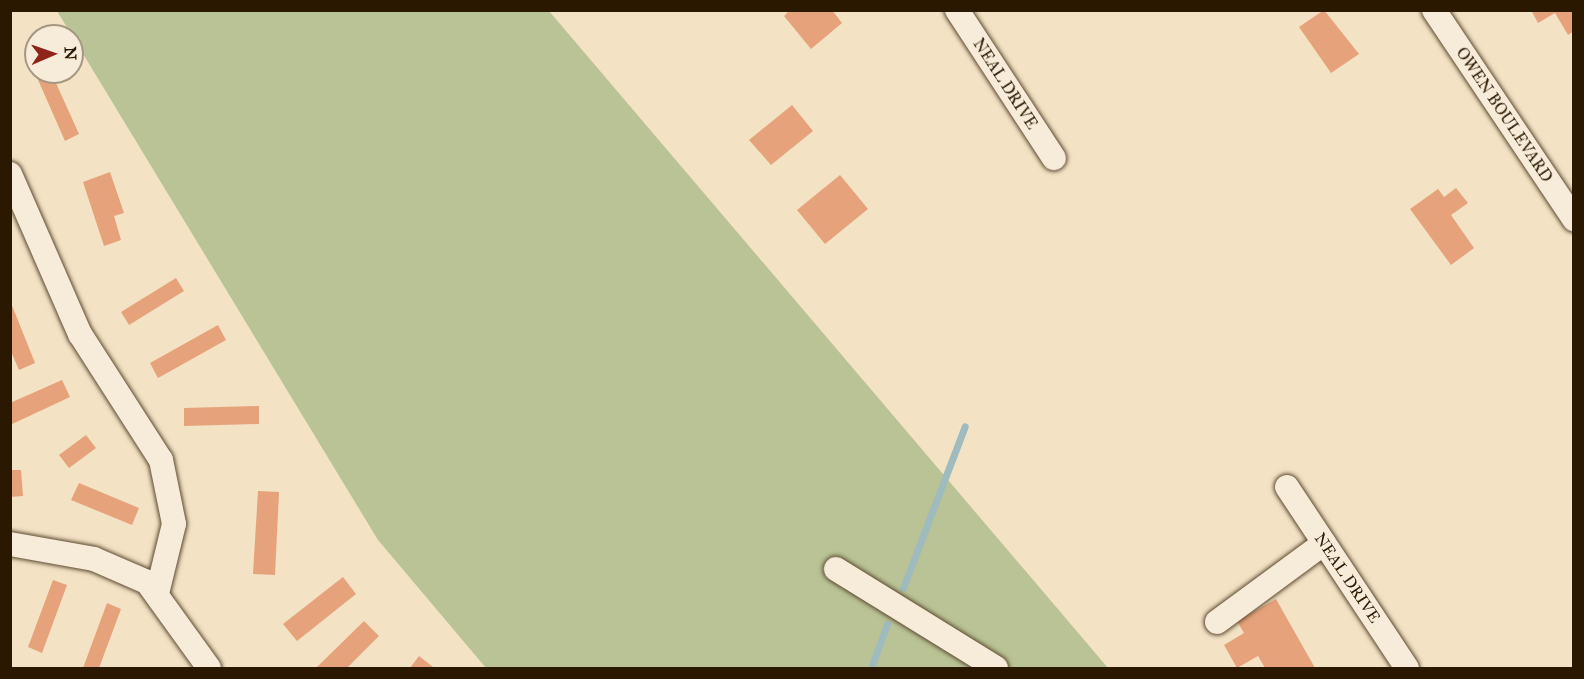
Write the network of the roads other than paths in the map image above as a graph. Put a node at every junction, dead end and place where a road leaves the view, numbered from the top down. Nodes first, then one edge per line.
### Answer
1 (957, 10) edge
2 (1434, 10) edge
3 (1054, 158) dead end
4 (10, 174) edge
5 (1574, 219) edge
6 (1287, 487) dead end
7 (1324, 543) junction
8 (10, 544) edge
9 (836, 569) dead end
10 (157, 594) junction
11 (1217, 622) dead end
12 (209, 669) edge
13 (996, 669) edge
14 (1407, 669) edge

1 - 3 street, NEAL DRIVE
2 - 5 street, OWEN BOULEVARD
4 - 10 street
6 - 7 street, NEAL DRIVE
7 - 11 street
7 - 14 street, NEAL DRIVE
8 - 10 street
9 - 13 street
10 - 12 street

